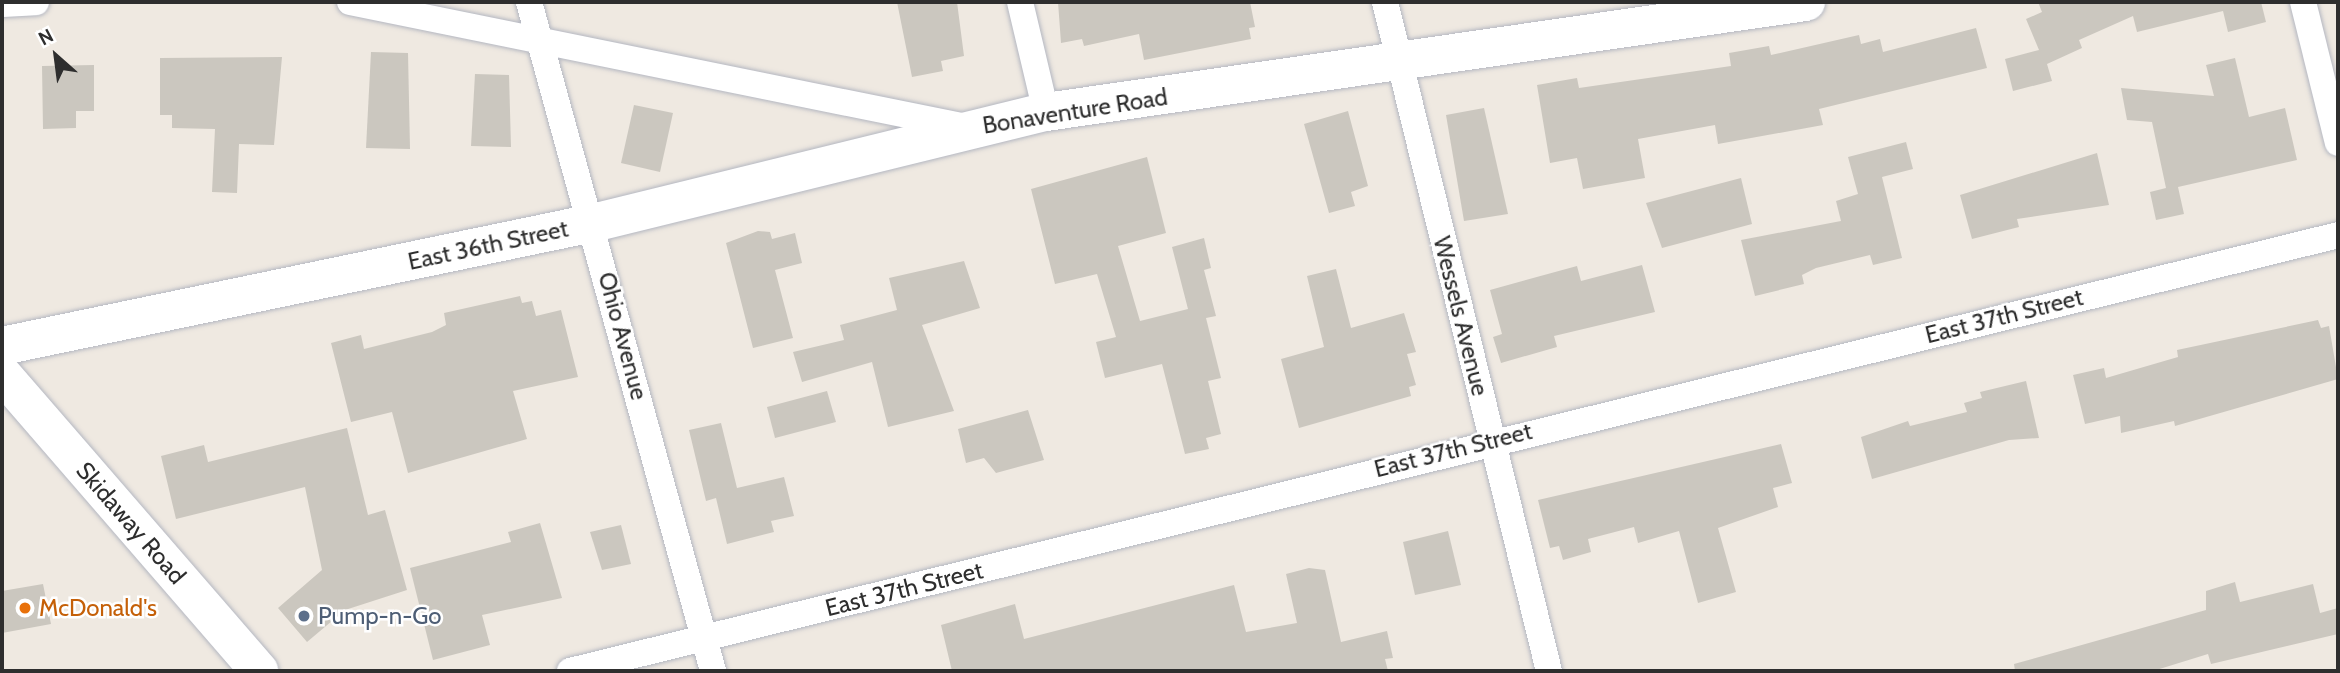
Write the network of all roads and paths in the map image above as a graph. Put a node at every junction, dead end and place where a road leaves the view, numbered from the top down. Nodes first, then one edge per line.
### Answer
1 (36, 2) edge
2 (351, 2) edge
3 (528, 2) edge
4 (1020, 2) edge
5 (1385, 2) edge
6 (1806, 2) edge
7 (2303, 2) edge
8 (2, 4) edge
9 (1741, 5) edge
10 (536, 37) junction
11 (1396, 65) junction
12 (1046, 112) junction
13 (971, 128) junction
14 (2338, 143) edge
15 (593, 223) junction
16 (2338, 235) edge
17 (2, 346) edge
18 (2, 374) edge
19 (1492, 440) junction
20 (704, 639) junction
21 (259, 671) edge
22 (570, 671) edge
23 (713, 671) edge
24 (1549, 671) edge

1 - 8 street
2 - 10 street, Bonaventure Road
3 - 10 street, Ohio Avenue
4 - 12 street
5 - 11 street, Wessels Avenue
6 - 9 street, Bonaventure Road
7 - 14 street
9 - 11 street, Bonaventure Road
10 - 13 street, Bonaventure Road
10 - 15 street, Ohio Avenue
11 - 12 street, Bonaventure Road
11 - 19 street, Wessels Avenue
12 - 13 street, Bonaventure Road
13 - 15 street, East 36th Street
15 - 17 street, East 36th Street
15 - 20 street, Ohio Avenue
16 - 19 street, East 37th Street
18 - 21 street, Skidaway Road
19 - 20 street, East 37th Street
19 - 24 street, Wessels Avenue
20 - 22 street, East 37th Street
20 - 23 street, Ohio Avenue

